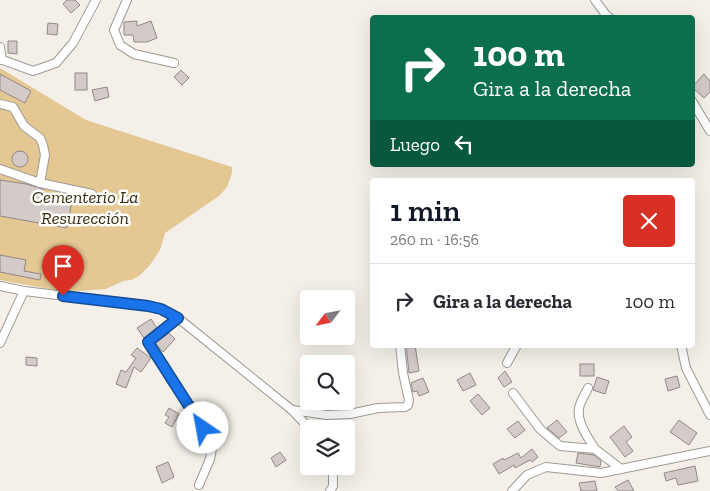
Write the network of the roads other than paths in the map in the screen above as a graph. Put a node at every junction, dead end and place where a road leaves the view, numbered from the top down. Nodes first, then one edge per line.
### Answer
1 (96, 0) edge
2 (127, 0) edge
3 (595, 0) edge
4 (605, 15) edge
5 (0, 47) edge
6 (1, 60) edge
7 (174, 63) dead end
8 (0, 104) edge
9 (695, 106) edge
10 (710, 131) edge
11 (0, 169) edge
12 (40, 183) junction
13 (92, 194) dead end
14 (0, 286) edge
15 (24, 291) junction
16 (178, 318) junction
17 (0, 343) edge
18 (400, 348) edge
19 (515, 348) edge
20 (682, 348) edge
21 (507, 363) dead end
22 (588, 388) dead end
23 (513, 393) dead end
24 (292, 410) junction
25 (710, 415) edge
26 (301, 420) edge
27 (595, 449) junction
28 (710, 452) edge
29 (621, 469) junction
30 (333, 475) edge
31 (199, 485) dead end
32 (330, 491) edge
33 (512, 491) edge

1 - 6 street
2 - 7 street
3 - 4 street
5 - 6 street
8 - 12 street
9 - 10 street
11 - 12 street
12 - 13 street
14 - 15 street
15 - 16 street
15 - 17 street
16 - 24 street
16 - 31 street
18 - 24 street
19 - 21 street
20 - 25 street
22 - 27 street
23 - 27 street
24 - 26 street
27 - 29 street
28 - 29 street
29 - 33 street
30 - 32 street

